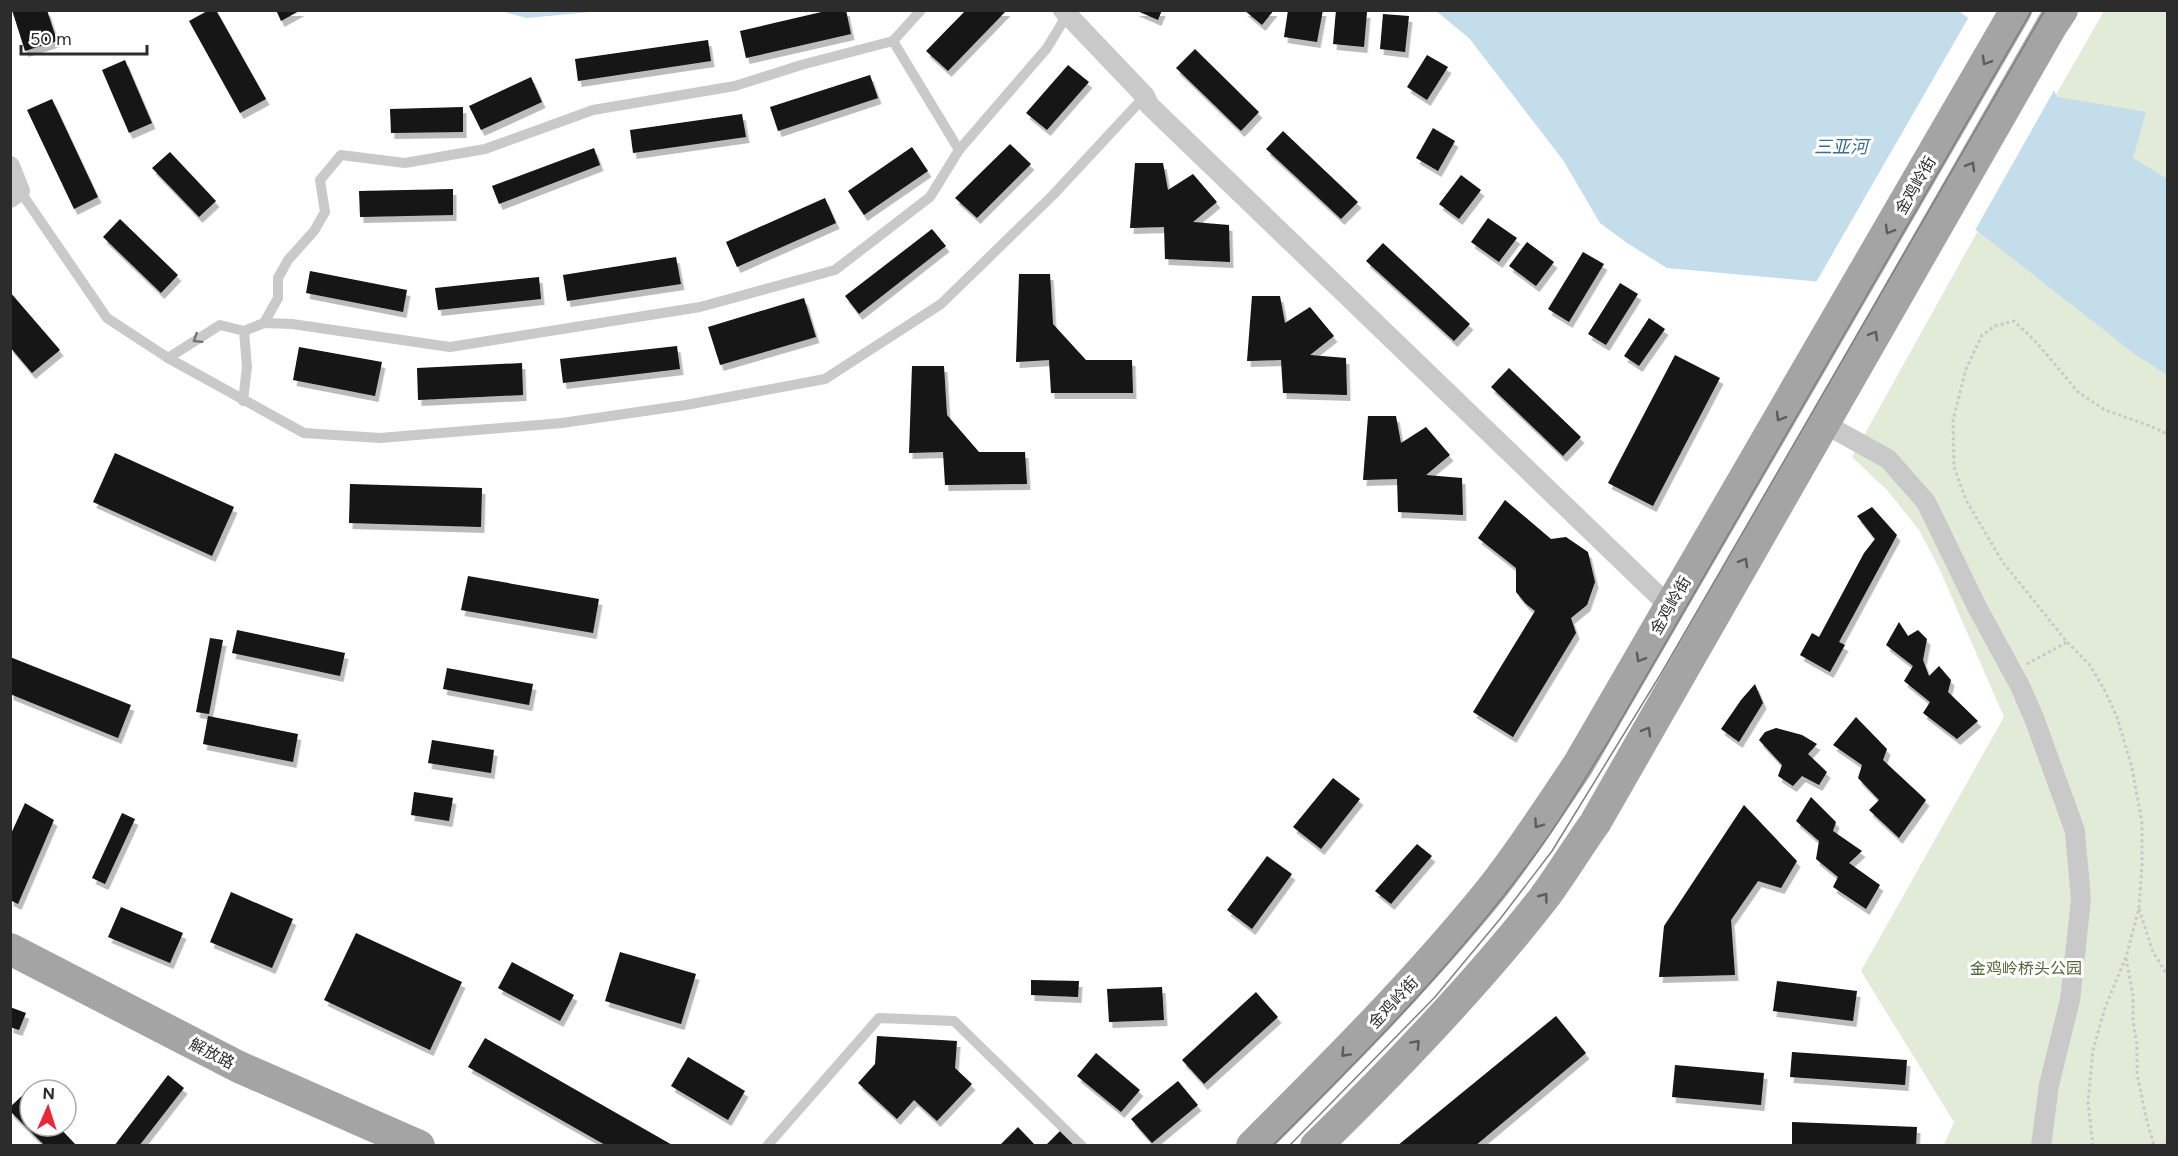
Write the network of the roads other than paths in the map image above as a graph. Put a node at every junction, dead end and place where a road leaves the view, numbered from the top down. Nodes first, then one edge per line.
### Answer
1 (921, 10) edge
2 (2016, 10) edge
3 (1065, 13) edge
4 (2057, 18) edge
5 (892, 41) junction
6 (1145, 96) junction
7 (959, 150) junction
8 (10, 166) edge
9 (15, 194) edge
10 (264, 322) junction
11 (244, 331) junction
12 (168, 358) junction
13 (243, 401) junction
14 (1823, 423) junction
15 (1669, 606) junction
16 (10, 949) edge
17 (10, 970) edge
18 (369, 1146) edge
19 (419, 1146) edge
20 (767, 1146) edge
21 (1082, 1146) edge
22 (1252, 1146) edge
23 (1316, 1146) edge
24 (2041, 1146) edge

1 - 5 lane
2 -> 15 main road, 金鸡岭街
3 - 6 street
3 - 7 lane
14 -> 4 main road
5 - 7 lane
5 - 10 lane
6 - 13 lane
6 - 15 street
7 - 10 lane
8 - 9 street
9 - 12 lane
10 - 11 lane
11 -> 12 lane
11 - 13 lane
12 - 13 lane
23 -> 14 main road
14 - 24 street
15 -> 22 main road, 金鸡岭街
16 - 19 main road, 解放路
17 - 18 main road, 解放路
20 - 21 lane

